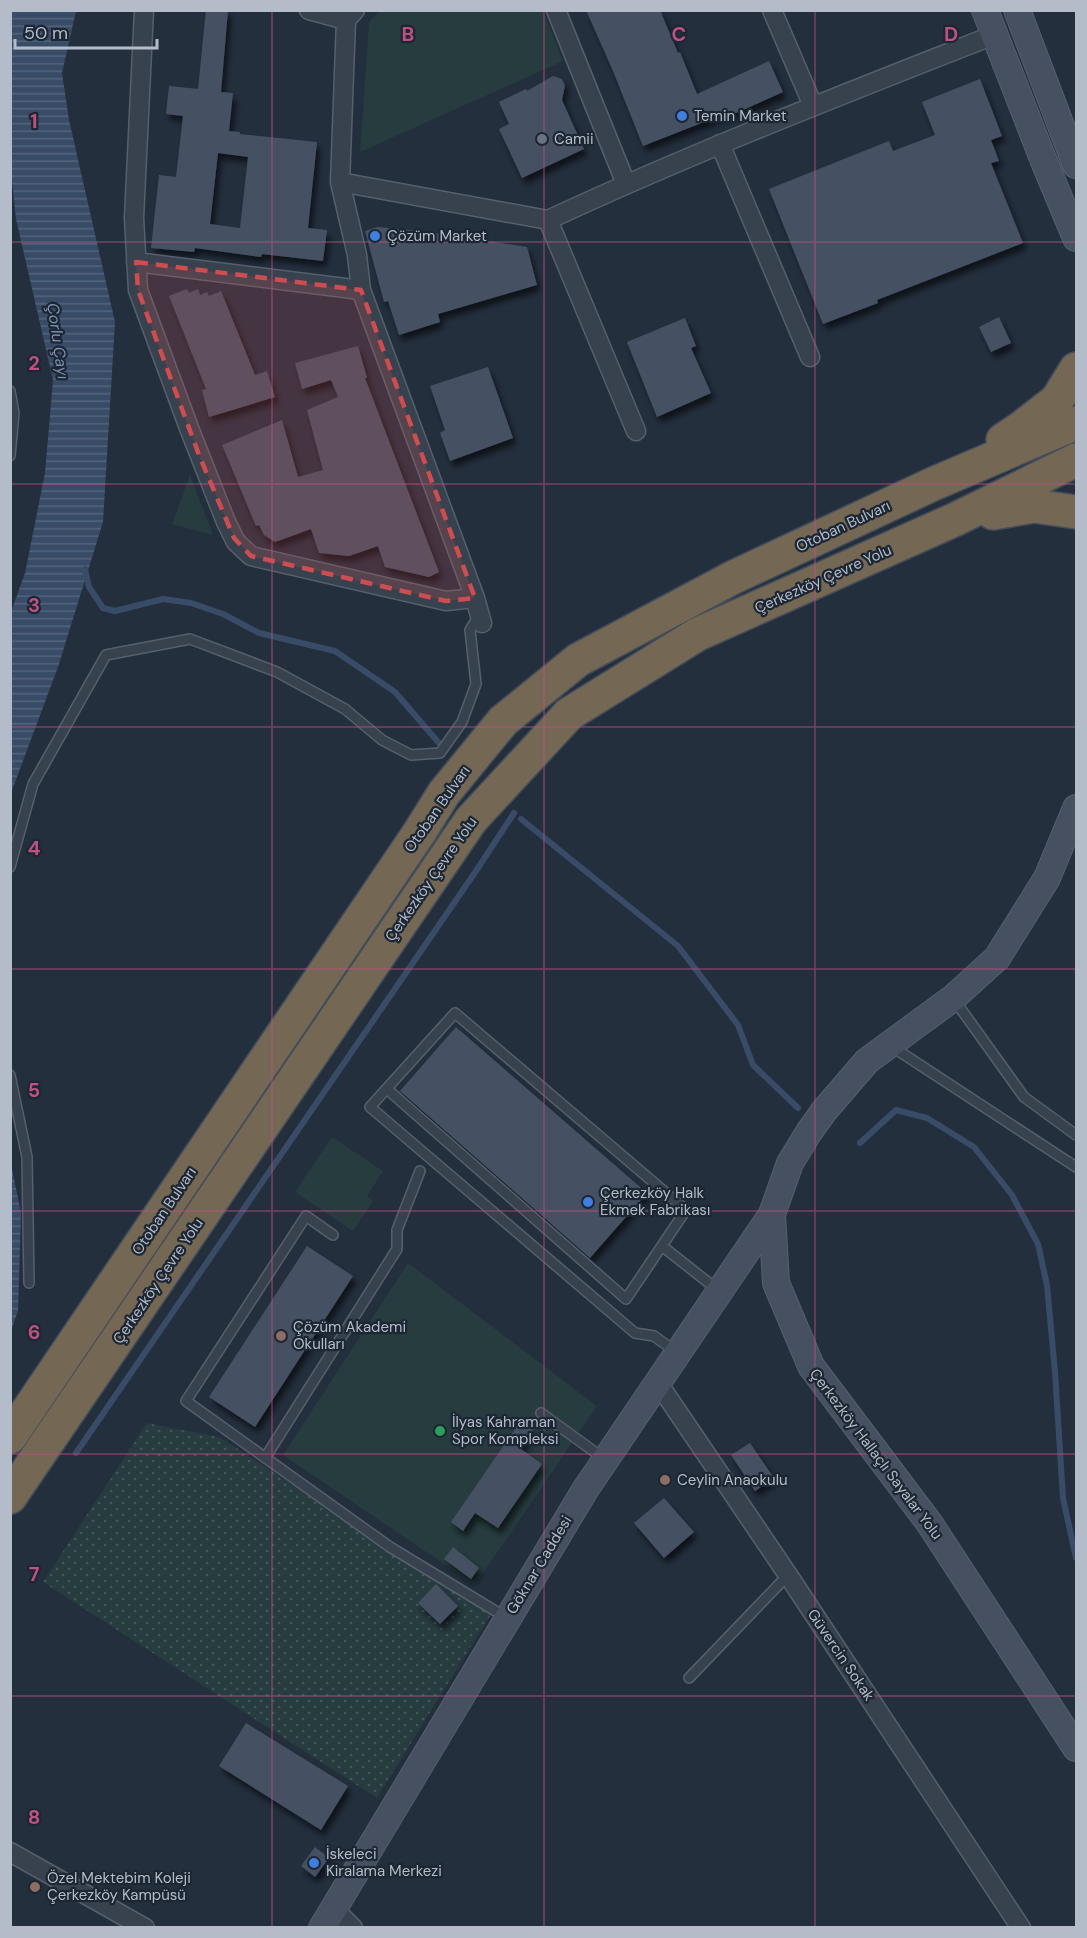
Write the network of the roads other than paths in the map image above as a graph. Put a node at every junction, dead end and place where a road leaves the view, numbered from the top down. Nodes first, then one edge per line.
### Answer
1 (144, 10) edge
2 (309, 10) edge
3 (556, 10) edge
4 (772, 10) edge
5 (985, 10) edge
6 (1017, 10) edge
7 (350, 15) edge
8 (994, 35) junction
9 (813, 106) junction
10 (720, 144) junction
11 (1075, 156) edge
12 (340, 182) junction
13 (626, 184) junction
14 (548, 220) junction
15 (1077, 238) edge
16 (136, 262) junction
17 (361, 290) junction
18 (810, 357) dead end
19 (1077, 369) edge
20 (10, 391) edge
21 (1077, 423) edge
22 (636, 431) dead end
23 (10, 456) edge
24 (1077, 460) edge
25 (933, 484) junction
26 (1077, 512) edge
27 (956, 519) junction
28 (479, 612) junction
29 (1077, 808) edge
30 (10, 867) edge
31 (953, 998) junction
32 (889, 1045) junction
33 (10, 1075) edge
34 (387, 1089) junction
35 (1077, 1135) edge
36 (1077, 1167) edge
37 (420, 1171) dead end
38 (772, 1214) junction
39 (333, 1235) dead end
40 (662, 1246) junction
41 (29, 1283) dead end
42 (720, 1292) junction
43 (678, 1354) junction
44 (658, 1383) junction
45 (541, 1413) dead end
46 (10, 1437) edge
47 (265, 1458) junction
48 (605, 1459) junction
49 (10, 1497) edge
50 (788, 1575) junction
51 (507, 1618) junction
52 (689, 1678) dead end
53 (1077, 1748) edge
54 (10, 1851) edge
55 (328, 1918) edge
56 (135, 1925) edge
57 (353, 1928) edge
58 (1021, 1928) edge

1 - 16 street
2 - 7 street
3 - 13 street
4 - 9 street
5 - 8 main road
6 - 11 main road
7 - 12 street
8 - 9 street
8 - 15 main road
9 - 10 street
10 - 13 street
10 - 18 street
12 - 14 street
12 - 17 street
13 - 14 street
14 - 22 street
16 - 17 street
16 - 28 street
17 - 28 street
19 - 25 highway
20 - 23 lane
21 - 25 highway, Otoban Bulvarı
24 - 27 highway, Çerkezköy Çevre Yolu
25 - 46 highway, Otoban Bulvarı
26 - 27 highway
27 - 49 highway, Çerkezköy Çevre Yolu
28 - 30 lane
29 - 31 main road, Çerkezköy Hallaçlı Sayalar Yolu
31 - 32 main road, Çerkezköy Hallaçlı Sayalar Yolu
31 - 35 lane
32 - 36 lane
32 - 38 main road, Çerkezköy Hallaçlı Sayalar Yolu
33 - 41 lane
34 - 40 lane
34 - 40 lane
34 - 43 lane
37 - 47 lane
38 - 42 main road, Göknar Caddesi
38 - 53 main road, Çerkezköy Hallaçlı Sayalar Yolu
39 - 47 lane
40 - 42 lane
42 - 43 main road, Göknar Caddesi
43 - 44 main road, Göknar Caddesi
44 - 48 main road, Göknar Caddesi
44 - 50 street, Güvercin Sokak
45 - 48 lane
47 - 51 lane
48 - 51 main road, Göknar Caddesi
50 - 52 lane
50 - 58 street, Güvercin Sokak
51 - 55 main road, Göknar Caddesi
54 - 56 street
55 - 57 street

